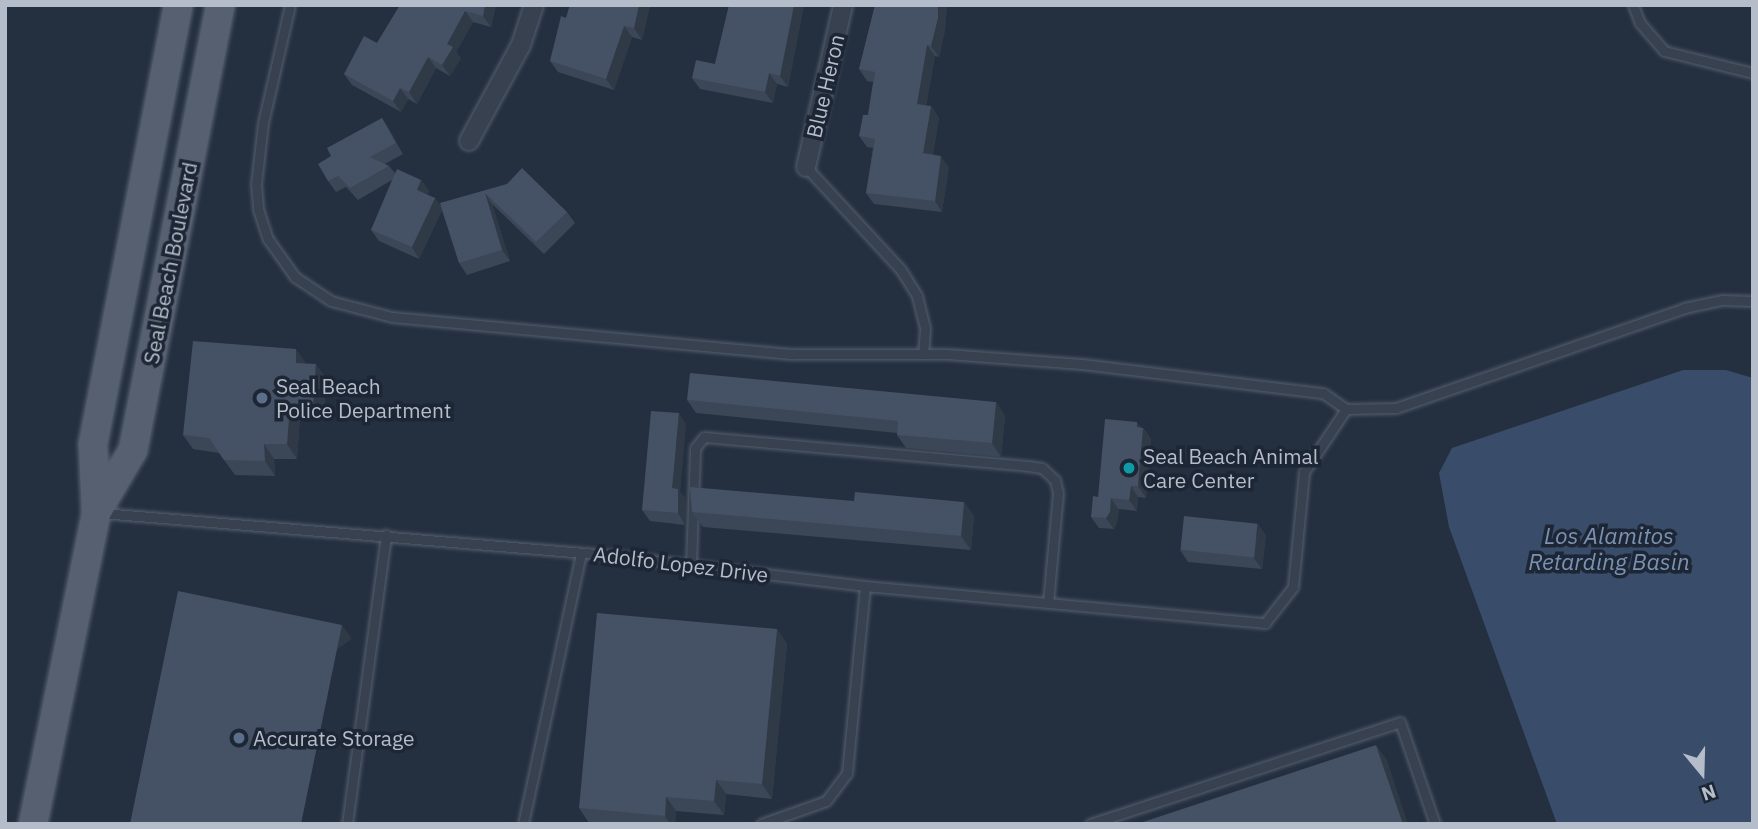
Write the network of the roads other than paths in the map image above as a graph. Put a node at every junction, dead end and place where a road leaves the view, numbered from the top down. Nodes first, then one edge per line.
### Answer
1 (178, 5) edge
2 (220, 5) edge
3 (290, 5) edge
4 (534, 5) edge
5 (843, 5) edge
6 (1633, 5) edge
7 (1753, 73) edge
8 (469, 141) dead end
9 (806, 167) joint
10 (1753, 301) edge
11 (923, 354) junction
12 (1346, 409) junction
13 (96, 513) junction
14 (386, 535) junction
15 (581, 553) junction
16 (691, 565) junction
17 (865, 586) junction
18 (1048, 603) junction
19 (33, 824) edge
20 (347, 824) edge
21 (523, 824) edge
22 (761, 824) edge
23 (1090, 824) edge
24 (1435, 824) edge

1 - 13 main road, Seal Beach Boulevard
2 - 13 main road, Seal Beach Boulevard
3 - 11 lane
4 - 8 street
5 - 9 street, Blue Heron
6 - 7 lane
9 - 11 lane
10 - 12 lane
11 - 12 lane
12 - 18 lane, Adolfo Lopez Drive
13 - 14 lane, Adolfo Lopez Drive
13 - 19 main road, Seal Beach Boulevard
14 - 15 lane, Adolfo Lopez Drive
14 - 20 lane
15 - 16 lane, Adolfo Lopez Drive
15 - 21 lane
16 - 17 lane, Adolfo Lopez Drive
16 - 18 lane
17 - 18 lane, Adolfo Lopez Drive
17 - 22 lane
23 - 24 lane

